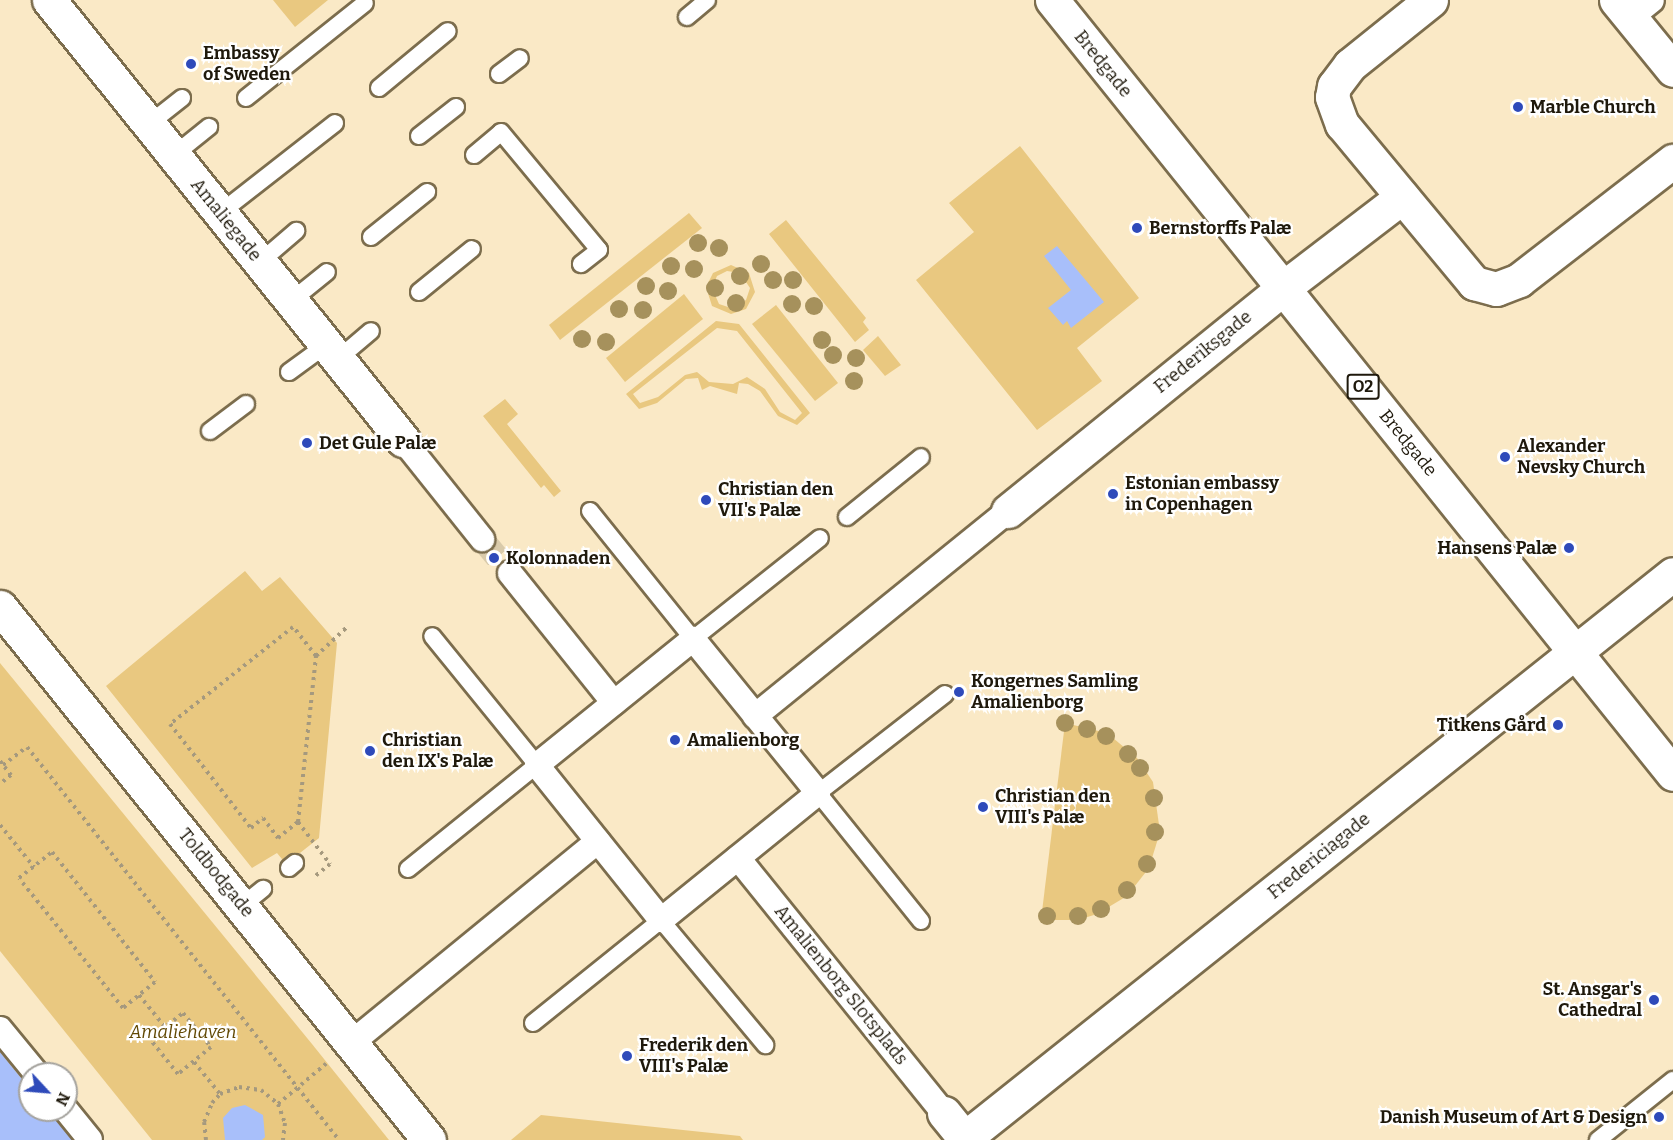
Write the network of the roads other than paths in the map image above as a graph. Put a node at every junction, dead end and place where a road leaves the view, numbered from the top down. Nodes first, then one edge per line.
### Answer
1 (49, 0) edge
2 (707, 0) edge
3 (1052, 0) edge
4 (1431, 0) edge
5 (365, 3) dead end
6 (1633, 6) edge
7 (687, 17) dead end
8 (448, 31) dead end
9 (520, 58) dead end
10 (1673, 70) edge
11 (498, 74) dead end
12 (379, 88) dead end
13 (182, 98) dead end
14 (246, 98) dead end
15 (456, 107) dead end
16 (334, 123) dead end
17 (148, 124) junction
18 (209, 127) dead end
19 (419, 136) dead end
20 (174, 155) junction
21 (474, 155) dead end
22 (1673, 161) edge
23 (428, 192) dead end
24 (1402, 197) junction
25 (220, 213) junction
26 (296, 231) dead end
27 (370, 237) dead end
28 (472, 249) dead end
29 (260, 262) junction
30 (581, 264) dead end
31 (327, 272) dead end
32 (1283, 288) junction
33 (418, 292) dead end
34 (291, 301) junction
35 (371, 331) dead end
36 (332, 352) junction
37 (289, 372) dead end
38 (246, 404) dead end
39 (210, 431) dead end
40 (403, 440) joint
41 (921, 457) dead end
42 (590, 511) dead end
43 (1008, 511) joint
44 (847, 517) dead end
45 (820, 538) dead end
46 (482, 539) tunnel mouth
47 (510, 573) tunnel mouth
48 (1673, 574) edge
49 (0, 607) edge
50 (432, 636) dead end
51 (693, 639) junction
52 (1575, 652) junction
53 (945, 694) dead end
54 (614, 703) junction
55 (755, 716) junction
56 (537, 765) junction
57 (1673, 774) edge
58 (818, 794) junction
59 (598, 841) junction
60 (738, 858) junction
61 (408, 869) dead end
62 (661, 920) junction
63 (921, 921) dead end
64 (533, 1023) dead end
65 (0, 1029) edge
66 (350, 1044) junction
67 (765, 1045) dead end
68 (27, 1062) edge
69 (1673, 1080) edge
70 (944, 1113) joint
71 (76, 1122) edge
72 (965, 1139) edge
73 (90, 1140) edge
74 (429, 1140) edge
75 (1599, 1140) edge

1 - 17 street, Amaliegade
2 - 7 lane
3 - 32 street, Bredgade / O2
4 - 24 street
5 - 14 lane
6 - 10 street
8 - 12 lane
9 - 11 lane
13 - 17 lane
15 - 19 lane
16 - 25 lane
17 - 20 street, Amaliegade
18 - 20 lane
20 - 25 street, Amaliegade
21 - 30 lane
22 - 24 street
23 - 27 lane
24 - 32 street, Frederiksgade
25 - 29 street, Amaliegade
26 - 29 lane
28 - 33 lane
29 - 34 street, Amaliegade
31 - 34 lane
32 - 43 street, Frederiksgade
32 - 52 street, Bredgade / O2
34 - 36 street, Amaliegade
35 - 36 lane
36 - 37 lane
36 - 40 street, Amaliegade
38 - 39 lane
40 - 46 street
41 - 44 lane
42 - 51 lane
43 - 55 street
45 - 51 lane
47 - 54 street
48 - 52 street, Fredericiagade
49 - 66 street, Toldbodgade
50 - 56 lane
51 - 54 street
51 - 55 street
52 - 57 street, Bredgade / O2
52 - 72 street, Fredericiagade
53 - 58 lane
54 - 56 street
55 - 58 street
56 - 59 street
56 - 61 lane
58 - 60 street
58 - 63 lane
59 - 62 street
59 - 66 street
60 - 62 street
60 - 70 street, Amalienborg Slotsplads
62 - 64 lane
62 - 67 lane
65 - 68 street
66 - 74 street, Toldbodgade
69 - 75 lane
70 - 72 street
71 - 73 street

